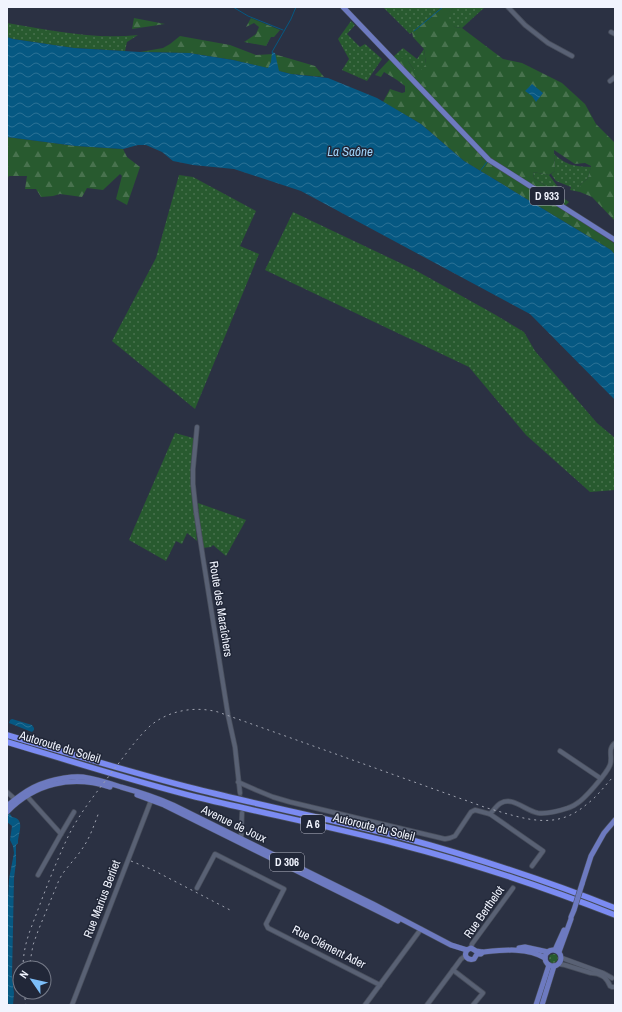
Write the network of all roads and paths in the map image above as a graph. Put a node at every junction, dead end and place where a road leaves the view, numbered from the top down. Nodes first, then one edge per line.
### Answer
1 (343, 7) edge
2 (508, 7) edge
3 (572, 56) dead end
4 (615, 78) edge
5 (610, 81) dead end
6 (615, 240) edge
7 (197, 427) dead end
8 (7, 735) edge
9 (7, 742) edge
10 (615, 743) edge
11 (560, 751) dead end
12 (600, 778) junction
13 (238, 782) junction
14 (7, 792) edge
15 (240, 793) tunnel mouth
16 (26, 794) junction
17 (152, 798) junction
18 (17, 800) junction
19 (7, 806) edge
20 (7, 812) edge
21 (74, 812) dead end
22 (242, 812) tunnel mouth
23 (490, 814) junction
24 (615, 820) edge
25 (615, 825) edge
26 (61, 834) junction
27 (241, 841) junction
28 (532, 866) dead end
29 (587, 869) junction
30 (38, 875) dead end
31 (197, 888) dead end
32 (513, 888) dead end
33 (615, 908) edge
34 (615, 916) edge
35 (420, 931) junction
36 (502, 950) junction
37 (557, 951) junction
38 (548, 952) junction
39 (469, 954) junction
40 (545, 958) junction
41 (562, 958) junction
42 (554, 965) junction
43 (453, 970) junction
44 (612, 979) edge
45 (380, 985) junction
46 (615, 987) edge
47 (72, 1005) edge
48 (365, 1005) edge
49 (427, 1005) edge
50 (473, 1005) edge
51 (536, 1005) edge
52 (542, 1005) edge

1 - 6 main road, D 933
2 - 3 street
4 - 5 street
7 - 13 street, Route des Maraîchers
8 - 33 highway, Autoroute du Soleil / A 6
9 - 34 highway, Autoroute du Soleil / A 6
10 - 12 street
11 - 12 street
12 - 23 street
13 - 15 street, Route des Maraîchers
13 - 23 street
14 - 18 street
16 - 17 main road, Avenue de Joux / D 306
16 - 18 main road, Avenue de Joux / D 306
16 - 26 street
17 - 27 main road, Avenue de Joux / D 306
17 - 47 street, Rue Marius Berliet
18 - 19 main road, Avenue de Joux / D 306
18 - 20 main road, Avenue de Joux / D 306
21 - 26 street
22 - 27 street
23 - 28 street
24 - 29 main road
25 - 29 main road
26 - 30 street
27 - 35 main road, Avenue de Joux / D 306
29 - 37 main road, bridge
31 - 45 street, Rue Clément Ader
32 - 39 street, Rue Berthelot
35 - 39 main road, Avenue de Joux / D 306
35 - 45 street
36 - 38 main road, D 306
36 - 39 main road, D 306
36 - 40 main road, D 306
37 - 38 main road
37 - 41 main road
38 - 40 main road
39 - 43 street, Rue Berthelot
40 - 42 main road
41 - 42 main road
41 - 44 street
42 - 44 street
42 - 51 main road
42 - 52 main road
43 - 49 street, Rue Berthelot
43 - 50 street
44 - 46 street
45 - 48 street

